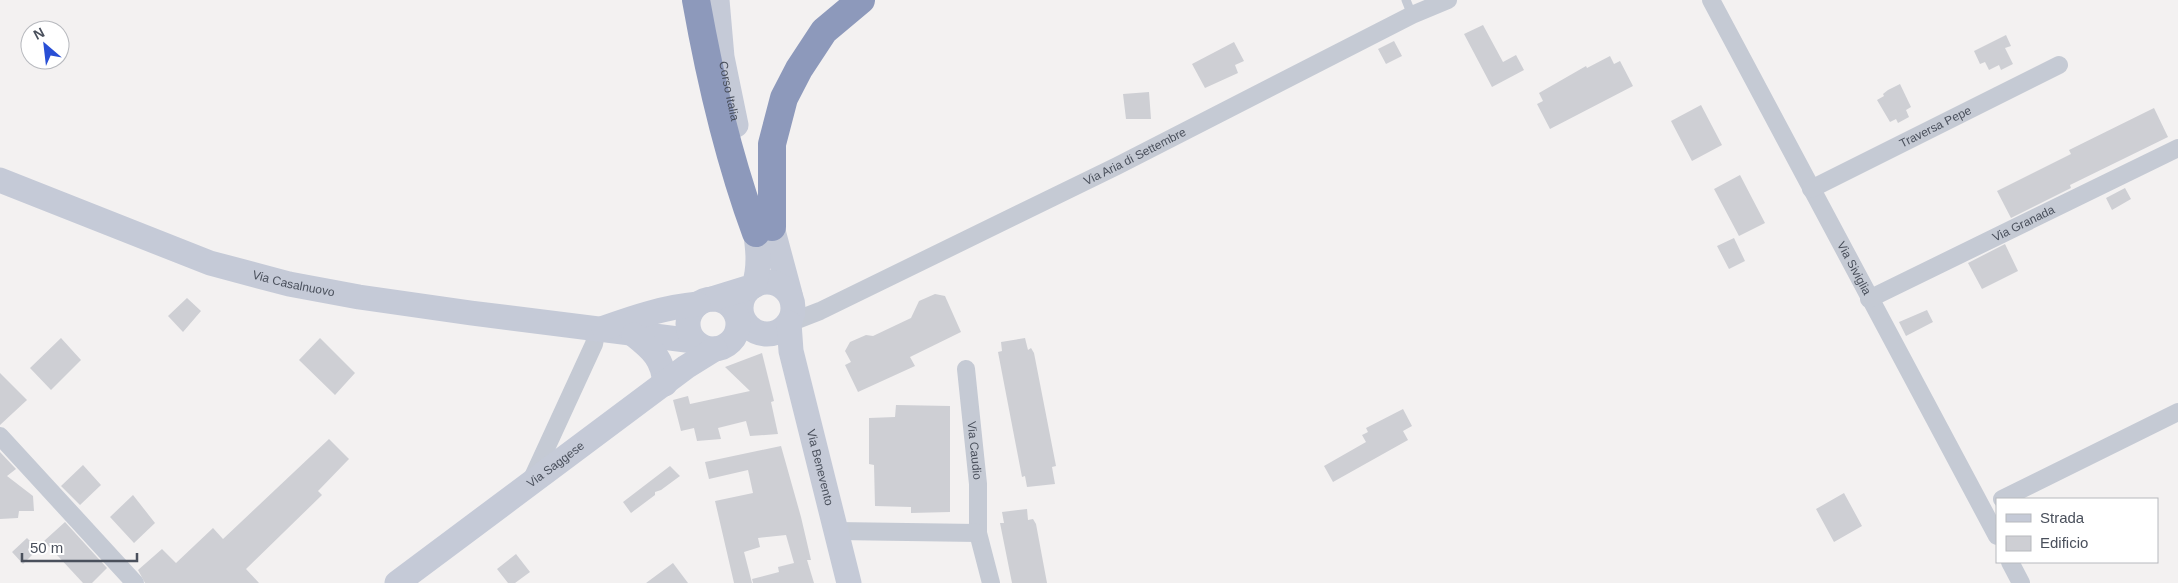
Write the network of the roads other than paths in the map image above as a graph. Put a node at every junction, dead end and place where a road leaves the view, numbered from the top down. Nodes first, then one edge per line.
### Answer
1 (696, 0) edge
2 (717, 0) edge
3 (861, 0) edge
4 (1448, 0) edge
5 (1711, 0) edge
6 (1409, 7) edge
7 (2059, 66) dead end
8 (2178, 148) edge
9 (0, 180) edge
10 (1811, 189) junction
11 (764, 230) junction
12 (754, 286) junction
13 (1869, 299) junction
14 (705, 301) junction
15 (786, 313) junction
16 (601, 329) junction
17 (634, 335) junction
18 (711, 345) junction
19 (966, 369) dead end
20 (665, 384) junction
21 (2178, 412) edge
22 (0, 436) edge
23 (530, 484) junction
24 (2004, 498) edge
25 (1990, 505) edge
26 (836, 531) junction
27 (1996, 532) edge
28 (978, 533) junction
29 (2010, 563) edge
30 (135, 583) edge
31 (397, 583) edge
32 (849, 583) edge
33 (991, 583) edge
34 (2020, 583) edge

1 - 11 highway
2 - 11 main road, Corso Italia
3 - 11 highway
4 - 6 street, Via Aria di Settembre
5 - 10 street, Via Siviglia
6 - 15 street, Via Aria di Settembre
7 - 10 street, Traversa Pepe
8 - 13 street, Via Granada
9 - 16 main road, Via Casalnuovo
10 - 13 street, Via Siviglia
11 - 12 main road
11 - 15 main road
12 - 14 main road
12 - 15 main road
12 - 15 main road
13 - 25 street, Via Siviglia
14 - 16 main road
14 - 18 main road
14 - 18 main road
15 - 18 main road
15 - 26 main road, Via Benevento
16 - 17 main road, Via Casalnuovo
16 - 23 street
17 - 18 main road, Via Casalnuovo
17 - 20 main road
18 - 20 main road, Via Saggese
19 - 28 street, Via Caudio
20 - 23 main road, Via Saggese
21 - 24 street
22 - 30 street
23 - 31 main road, Via Saggese
25 - 27 street, Via Siviglia
26 - 28 street
26 - 32 main road, Via Benevento
28 - 33 street, Via Caudio
29 - 34 street

